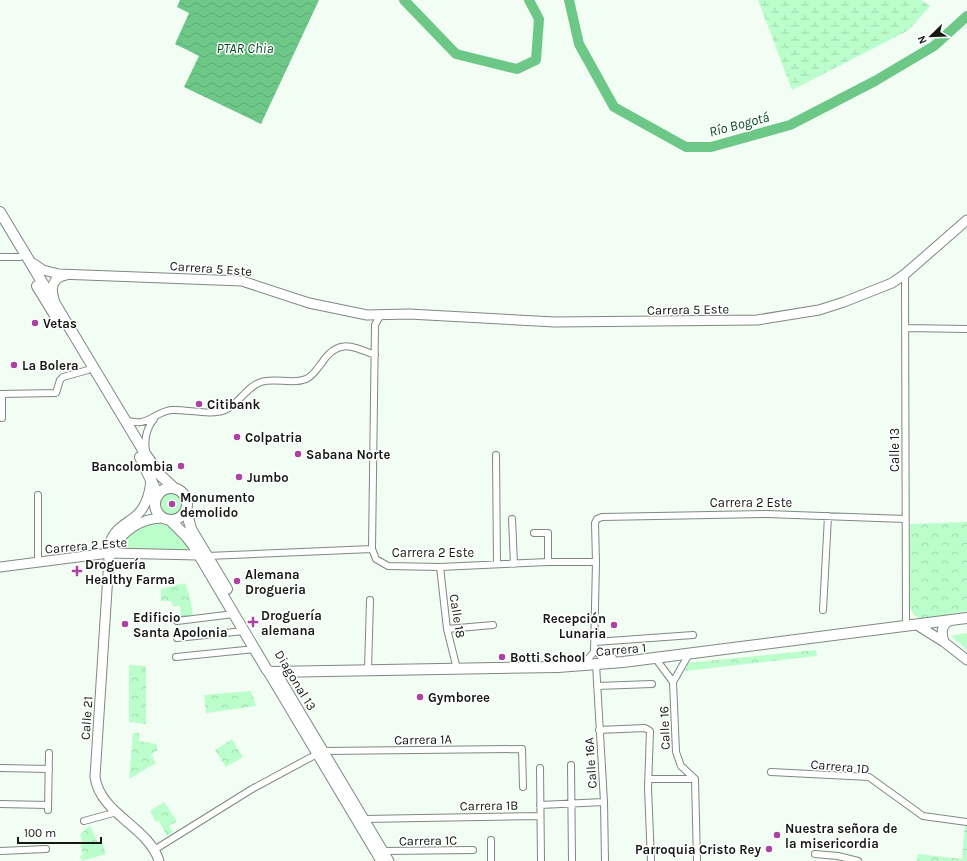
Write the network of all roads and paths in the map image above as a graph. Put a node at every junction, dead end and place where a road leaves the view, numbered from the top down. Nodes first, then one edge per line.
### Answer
1 (0, 212) edge
2 (967, 220) edge
3 (0, 224) edge
4 (0, 257) edge
5 (25, 259) junction
6 (67, 274) junction
7 (905, 274) junction
8 (54, 299) junction
9 (367, 314) junction
10 (382, 314) junction
11 (375, 325) junction
12 (905, 328) junction
13 (967, 329) edge
14 (375, 355) junction
15 (88, 370) junction
16 (1, 394) edge
17 (157, 416) junction
18 (2, 418) dead end
19 (125, 420) junction
20 (496, 454) dead end
21 (146, 455) junction
22 (151, 480) junction
23 (174, 488) junction
24 (38, 495) dead end
25 (158, 495) junction
26 (186, 510) junction
27 (828, 516) junction
28 (166, 519) junction
29 (512, 519) dead end
30 (905, 519) junction
31 (125, 534) junction
32 (534, 534) dead end
33 (372, 549) junction
34 (109, 553) junction
35 (132, 553) junction
36 (202, 555) junction
37 (38, 562) junction
38 (548, 562) junction
39 (596, 562) junction
40 (497, 564) junction
41 (514, 564) junction
42 (0, 567) edge
43 (440, 567) junction
44 (370, 600) dead end
45 (823, 610) dead end
46 (234, 614) junction
47 (967, 618) edge
48 (950, 620) junction
49 (178, 621) dead end
50 (493, 625) dead end
51 (918, 625) junction
52 (906, 626) junction
53 (447, 629) junction
54 (244, 631) junction
55 (693, 635) dead end
56 (177, 638) dead end
57 (944, 642) junction
58 (595, 644) junction
59 (256, 650) junction
60 (688, 654) junction
61 (176, 657) dead end
62 (656, 659) junction
63 (967, 660) edge
64 (623, 662) junction
65 (596, 664) junction
66 (558, 667) junction
67 (457, 669) junction
68 (368, 670) junction
69 (271, 671) junction
70 (673, 682) junction
71 (652, 684) dead end
72 (597, 686) junction
73 (599, 730) junction
74 (49, 753) dead end
75 (320, 753) junction
76 (571, 765) dead end
77 (0, 768) edge
78 (540, 768) dead end
79 (49, 769) junction
80 (771, 772) dead end
81 (695, 779) junction
82 (649, 780) junction
83 (523, 787) dead end
84 (604, 802) junction
85 (572, 803) junction
86 (0, 804) edge
87 (540, 805) junction
88 (117, 812) junction
89 (540, 816) junction
90 (363, 818) junction
91 (84, 821) dead end
92 (967, 822) edge
93 (490, 840) dead end
94 (46, 849) dead end
95 (154, 850) junction
96 (473, 850) dead end
97 (0, 851) edge
98 (383, 851) junction
99 (815, 854) dead end
100 (159, 861) edge
101 (382, 861) edge
102 (389, 861) edge
103 (491, 861) edge
104 (542, 861) edge
105 (572, 861) edge
106 (605, 861) edge
107 (651, 861) edge
108 (697, 861) edge
109 (858, 861) edge

1 - 5 main road
2 - 7 street, Carrera 5 Este
3 - 5 main road
4 - 5 street
5 - 6 street, Carrera 5 Este
5 - 8 main road
5 - 15 main road
6 - 8 street
6 - 9 street, Carrera 5 Este
7 - 10 street, Carrera 5 Este
7 - 12 street, Calle 13
8 - 19 main road
9 - 10 street, Carrera 5 Este
9 - 11 street
10 - 11 street
11 - 14 street
12 - 13 street
12 - 30 street, Calle 13
14 - 17 street
14 - 33 street
15 - 16 street
15 - 22 main road
16 - 18 street
17 - 19 street
17 - 21 street
19 - 21 main road
20 - 40 street
21 - 23 main road
22 - 25 main road
22 - 34 street, Calle 21
23 - 25 main road
23 - 26 main road
24 - 37 street
25 - 28 main road
26 - 28 main road
26 - 36 main road, Diagonal 13
27 - 30 street, Carrera 2 Este
27 - 39 street, Carrera 2 Este
27 - 45 street
28 - 31 street
28 - 36 main road, Diagonal 13
29 - 41 street
30 - 52 street, Calle 13
31 - 34 street
31 - 35 street
32 - 38 street
33 - 36 street, Carrera 2 Este
33 - 43 street, Carrera 2 Este
34 - 35 street, Carrera 2 Este
34 - 37 street, Carrera 2 Este
34 - 88 street, Calle 21
35 - 36 street, Carrera 2 Este
36 - 46 main road, Diagonal 13
36 - 69 main road, Diagonal 13
37 - 42 street, Carrera 2 Este
38 - 39 street, Carrera 2 Este
38 - 41 street, Carrera 2 Este
39 - 58 street
40 - 41 street, Carrera 2 Este
40 - 43 street, Carrera 2 Este
43 - 53 street, Calle 18
44 - 68 street
46 - 49 street
46 - 54 main road, Diagonal 13
47 - 48 main road, Carrera 1
48 - 51 main road, Carrera 1
48 - 57 street
50 - 53 street
51 - 52 main road, Carrera 1
51 - 57 street
52 - 60 main road, Carrera 1
53 - 67 street, Calle 18
54 - 56 street
54 - 59 main road, Diagonal 13
55 - 58 street
57 - 63 street
58 - 64 street
58 - 66 street
59 - 61 street
59 - 69 main road, Diagonal 13
60 - 62 main road, Carrera 1
60 - 70 street
62 - 64 main road, Carrera 1
62 - 70 street
64 - 65 main road, Carrera 1
65 - 66 main road, Carrera 1
65 - 72 street, Calle 16A
66 - 67 main road, Carrera 1
67 - 68 main road, Carrera 1
68 - 69 main road, Carrera 1
69 - 75 street, Diagonal 13
70 - 81 street, Calle 16
71 - 72 street
72 - 73 street, Calle 16A
73 - 82 street, Calle 16
73 - 84 street, Calle 16A
74 - 79 street
75 - 83 street, Carrera 1A
75 - 90 street, Diagonal 13
75 - 95 street, Carrera 1A
75 - 101 street, Diagonal 13
76 - 85 street
77 - 79 street
78 - 87 street
79 - 86 street
80 - 92 street, Carrera 1D
81 - 82 street
81 - 108 street
82 - 107 street, Calle 16
84 - 85 street
84 - 106 street, Calle 16A
85 - 87 street
85 - 105 street
87 - 89 street
88 - 91 street
88 - 95 street, Calle 21
89 - 90 street, Carrera 1B
89 - 104 street
90 - 98 street, Diagonal 13
93 - 103 street
94 - 97 street
95 - 100 street, Calle 21
96 - 98 street, Carrera 1C
98 - 102 street, Diagonal 13
99 - 109 street

